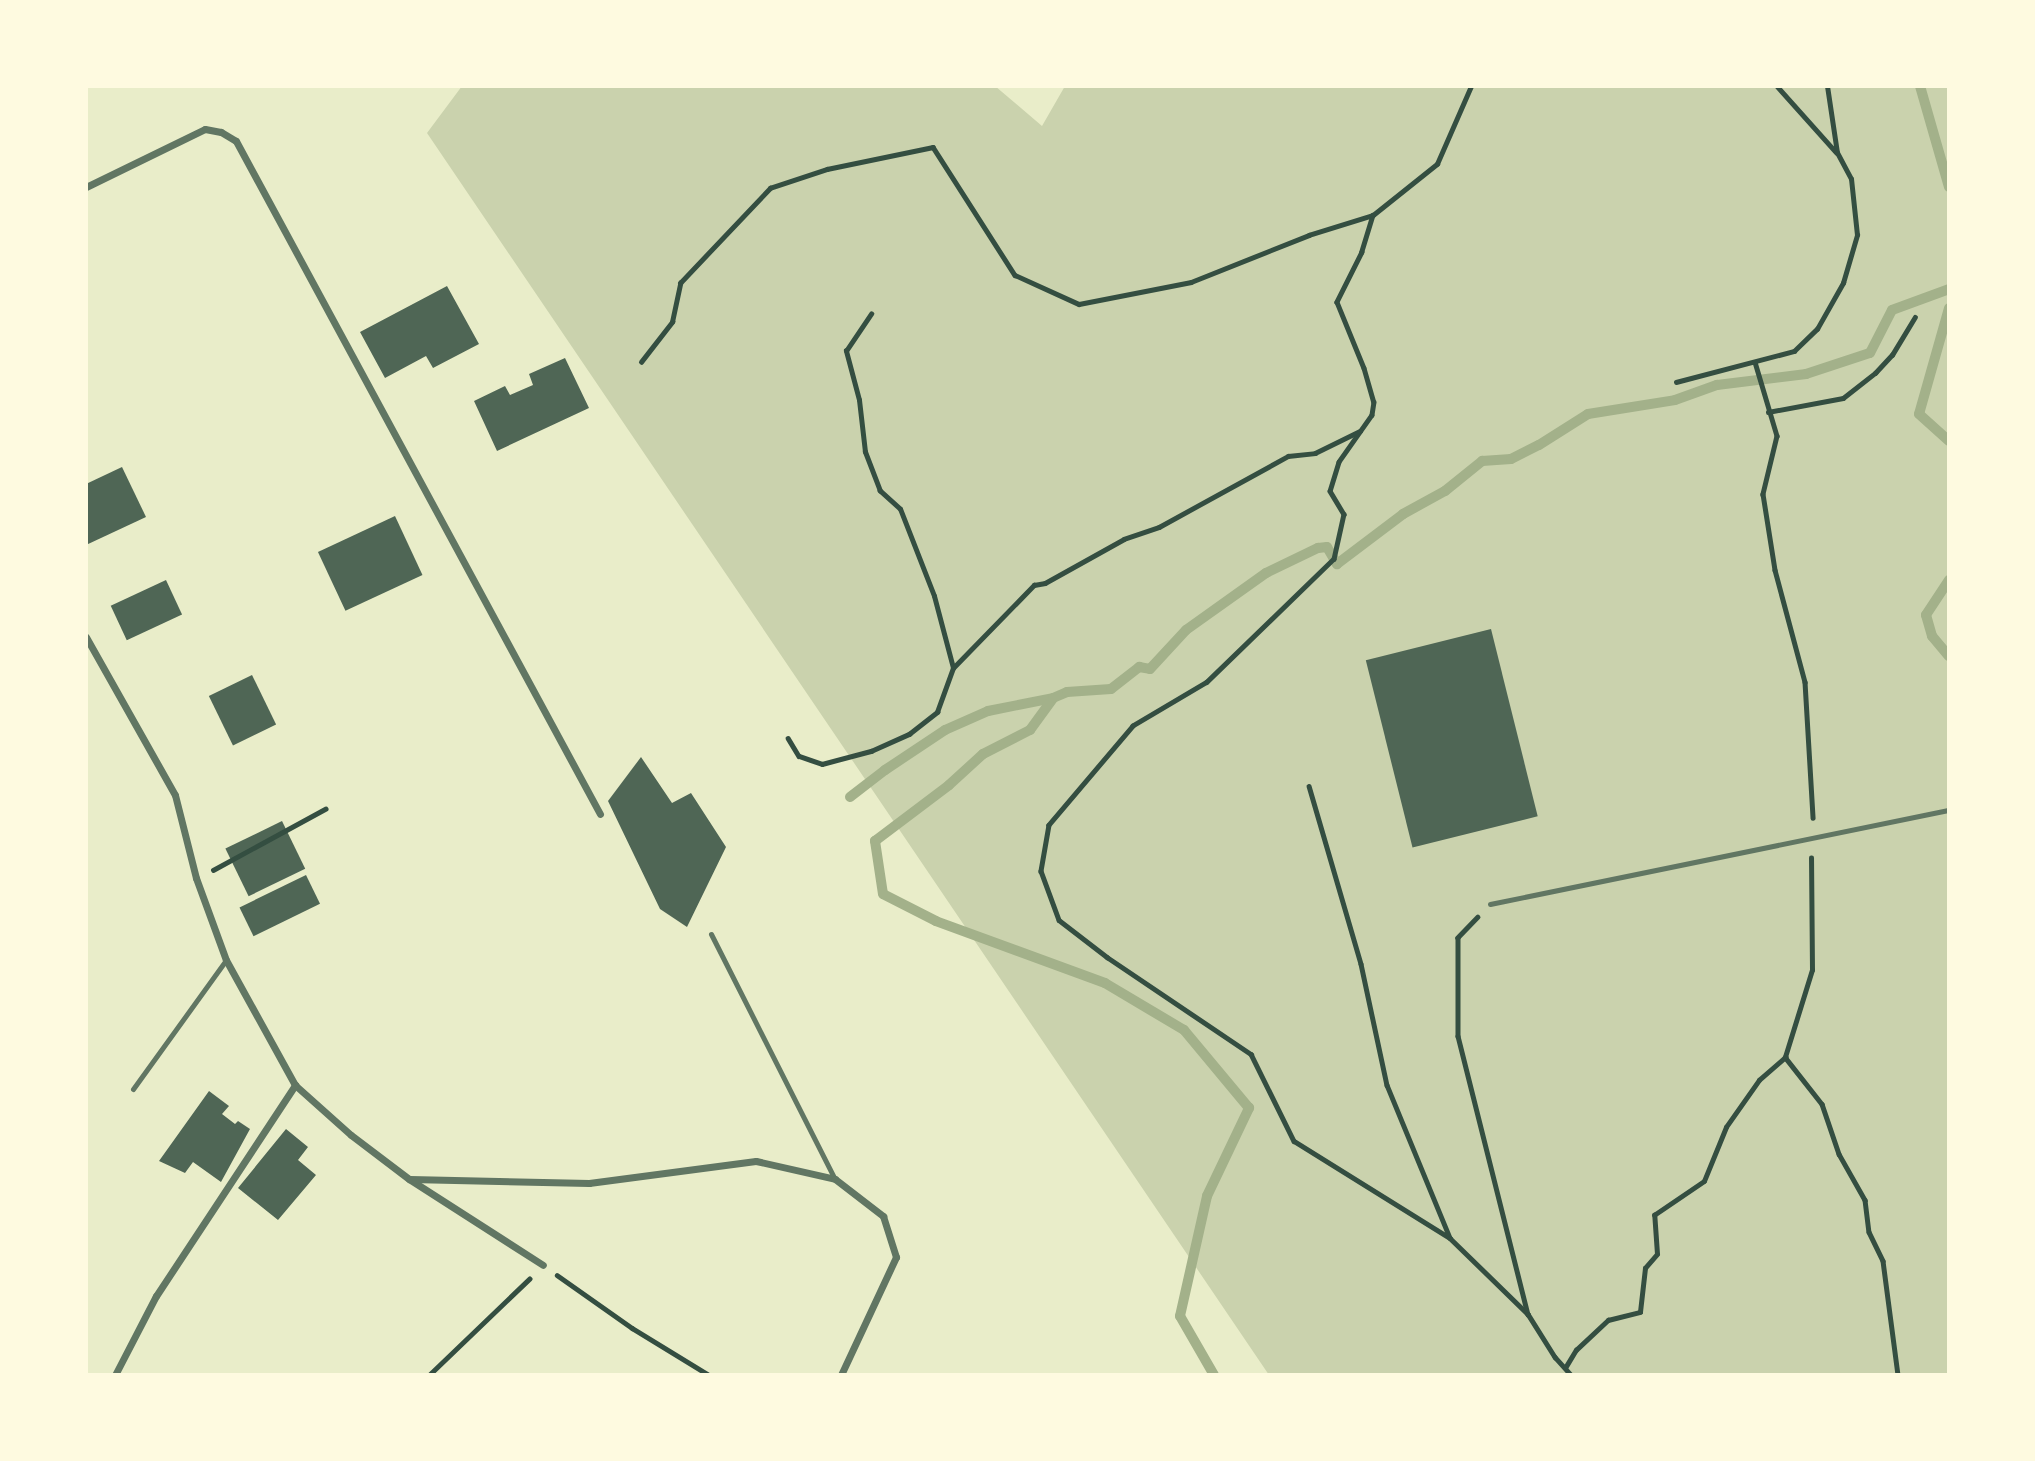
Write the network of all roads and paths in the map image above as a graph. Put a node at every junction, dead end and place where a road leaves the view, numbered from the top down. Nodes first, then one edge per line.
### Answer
1 (1471, 86) edge
2 (1777, 86) edge
3 (1827, 86) edge
4 (1837, 153) junction
5 (86, 187) edge
6 (1373, 215) junction
7 (871, 314) dead end
8 (1915, 317) dead end
9 (641, 362) dead end
10 (1755, 362) junction
11 (1676, 382) dead end
12 (1768, 412) junction
13 (1360, 431) junction
14 (86, 637) edge
15 (953, 668) junction
16 (788, 738) dead end
17 (1309, 786) dead end
18 (325, 809) dead end
19 (1949, 810) edge
20 (600, 814) dead end
21 (1811, 838) junction
22 (196, 878) junction
23 (1490, 904) joint
24 (711, 934) dead end
25 (226, 960) junction
26 (1785, 1057) junction
27 (295, 1085) junction
28 (133, 1089) dead end
29 (409, 1179) junction
30 (835, 1179) junction
31 (1450, 1238) junction
32 (543, 1265) junction
33 (1528, 1314) junction
34 (1565, 1368) junction
35 (115, 1375) edge
36 (429, 1375) edge
37 (709, 1375) edge
38 (841, 1375) edge
39 (1571, 1375) edge
40 (1898, 1375) edge

1 - 6 path
2 - 4 path
3 - 4 path
4 - 10 path
5 - 20 street
6 - 9 path
6 - 13 path
7 - 15 path
8 - 12 path
10 - 11 path
10 - 12 path
12 - 21 path
13 - 15 path
13 - 31 path
14 - 22 street
15 - 16 path
17 - 31 path
18 - 22 path
19 - 21 lane
21 - 23 lane
21 - 26 path
22 - 25 street
23 - 33 path
24 - 30 lane
25 - 27 street
25 - 28 lane
26 - 34 path
26 - 40 path
27 - 29 street
27 - 35 street
29 - 30 street
29 - 32 street
30 - 38 street
31 - 33 path
32 - 36 path
32 - 37 path
33 - 34 path
34 - 39 path

